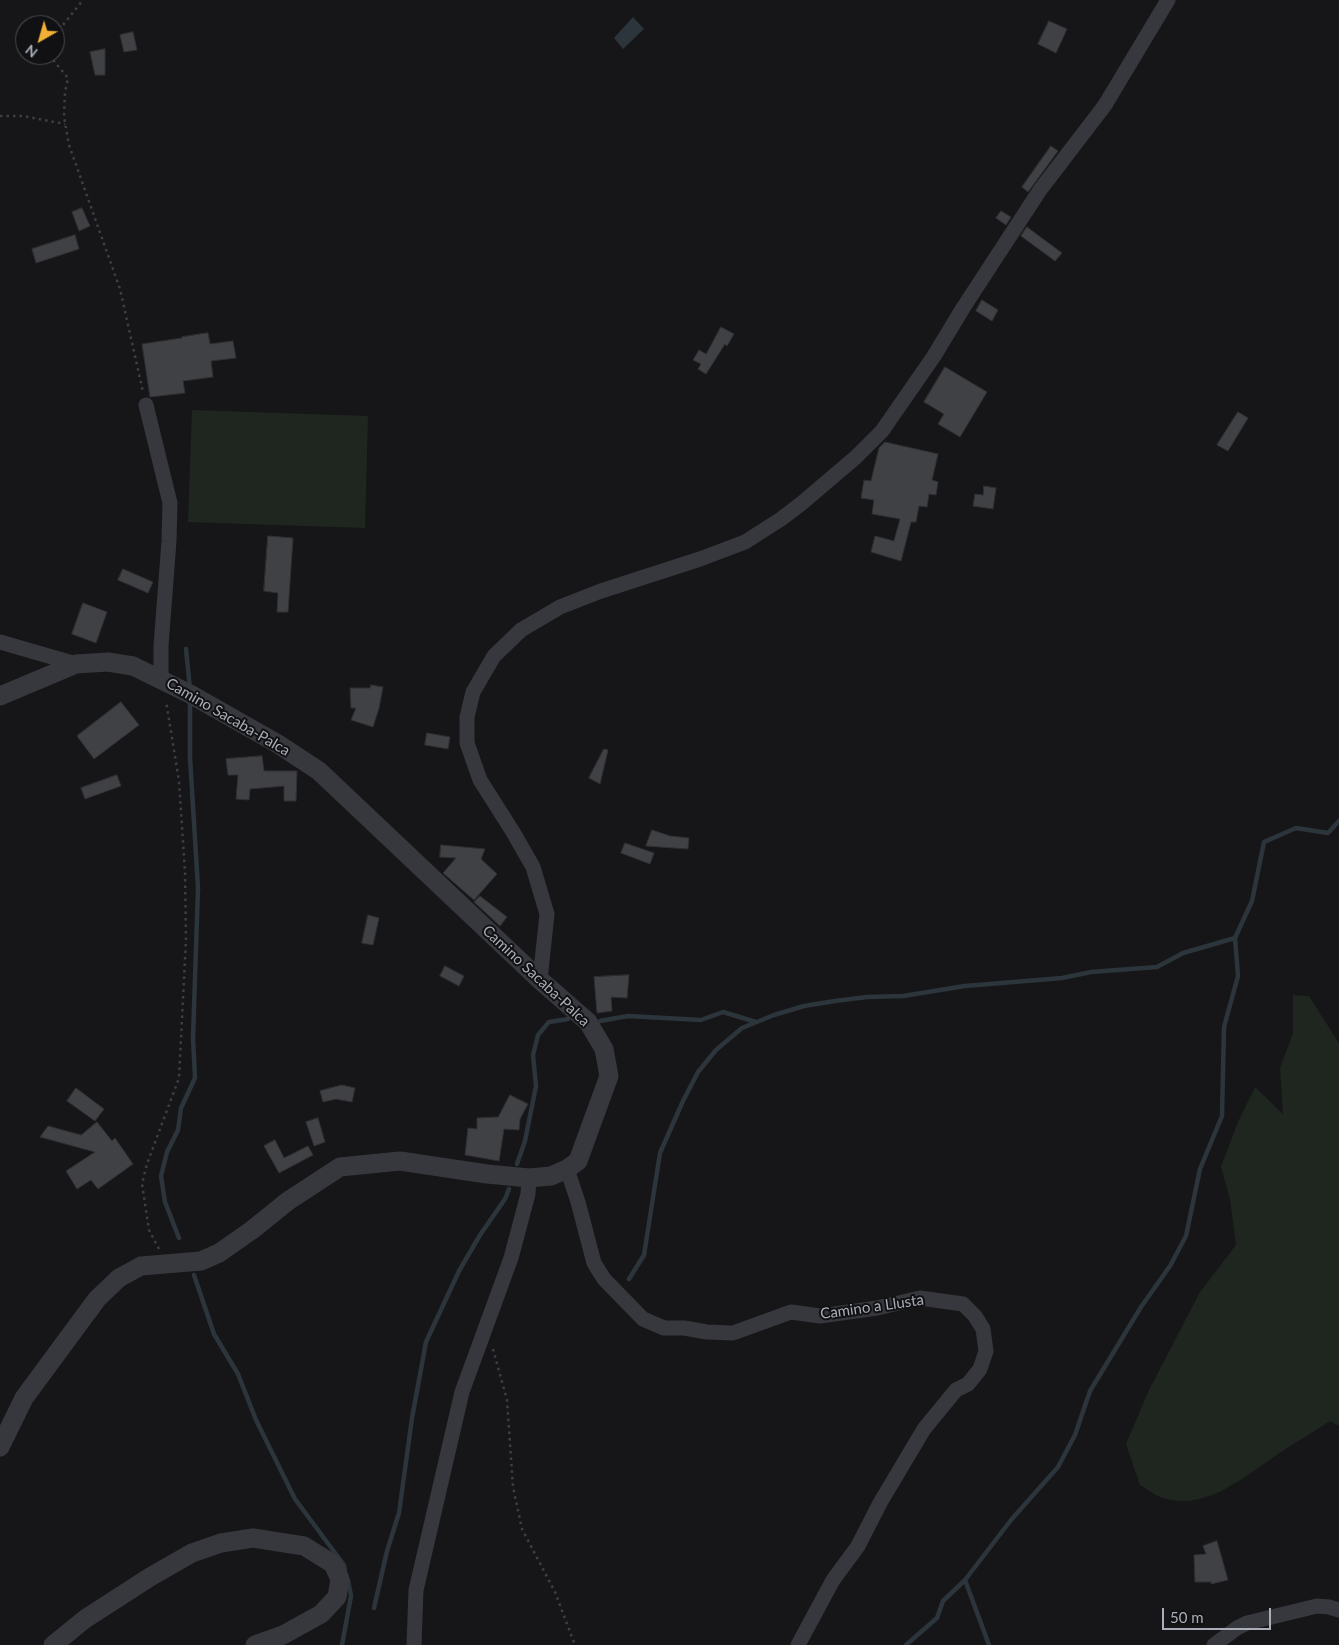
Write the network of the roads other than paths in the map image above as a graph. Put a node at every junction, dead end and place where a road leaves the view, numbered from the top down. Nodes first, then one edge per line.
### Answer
1 (1168, 0) edge
2 (146, 405) road end
3 (0, 642) edge
4 (76, 664) junction
5 (167, 682) junction
6 (0, 696) edge
7 (540, 980) junction
8 (567, 1169) junction
9 (529, 1178) junction
10 (2, 1441) edge
11 (1339, 1610) edge
12 (53, 1645) edge
13 (255, 1645) edge
14 (414, 1645) edge
15 (798, 1645) edge
16 (1214, 1645) edge

1 - 7 street
2 - 5 street
3 - 4 street
4 - 5 street, Camino Sacaba-Palca
4 - 6 street, Camino Sacaba-Palca
5 - 7 street, Camino Sacaba-Palca
7 - 8 street, Camino Sacaba-Palca
8 - 9 street
8 - 15 street, Camino a Llusta
9 - 10 street
9 - 14 street
11 - 16 street
12 - 13 street

